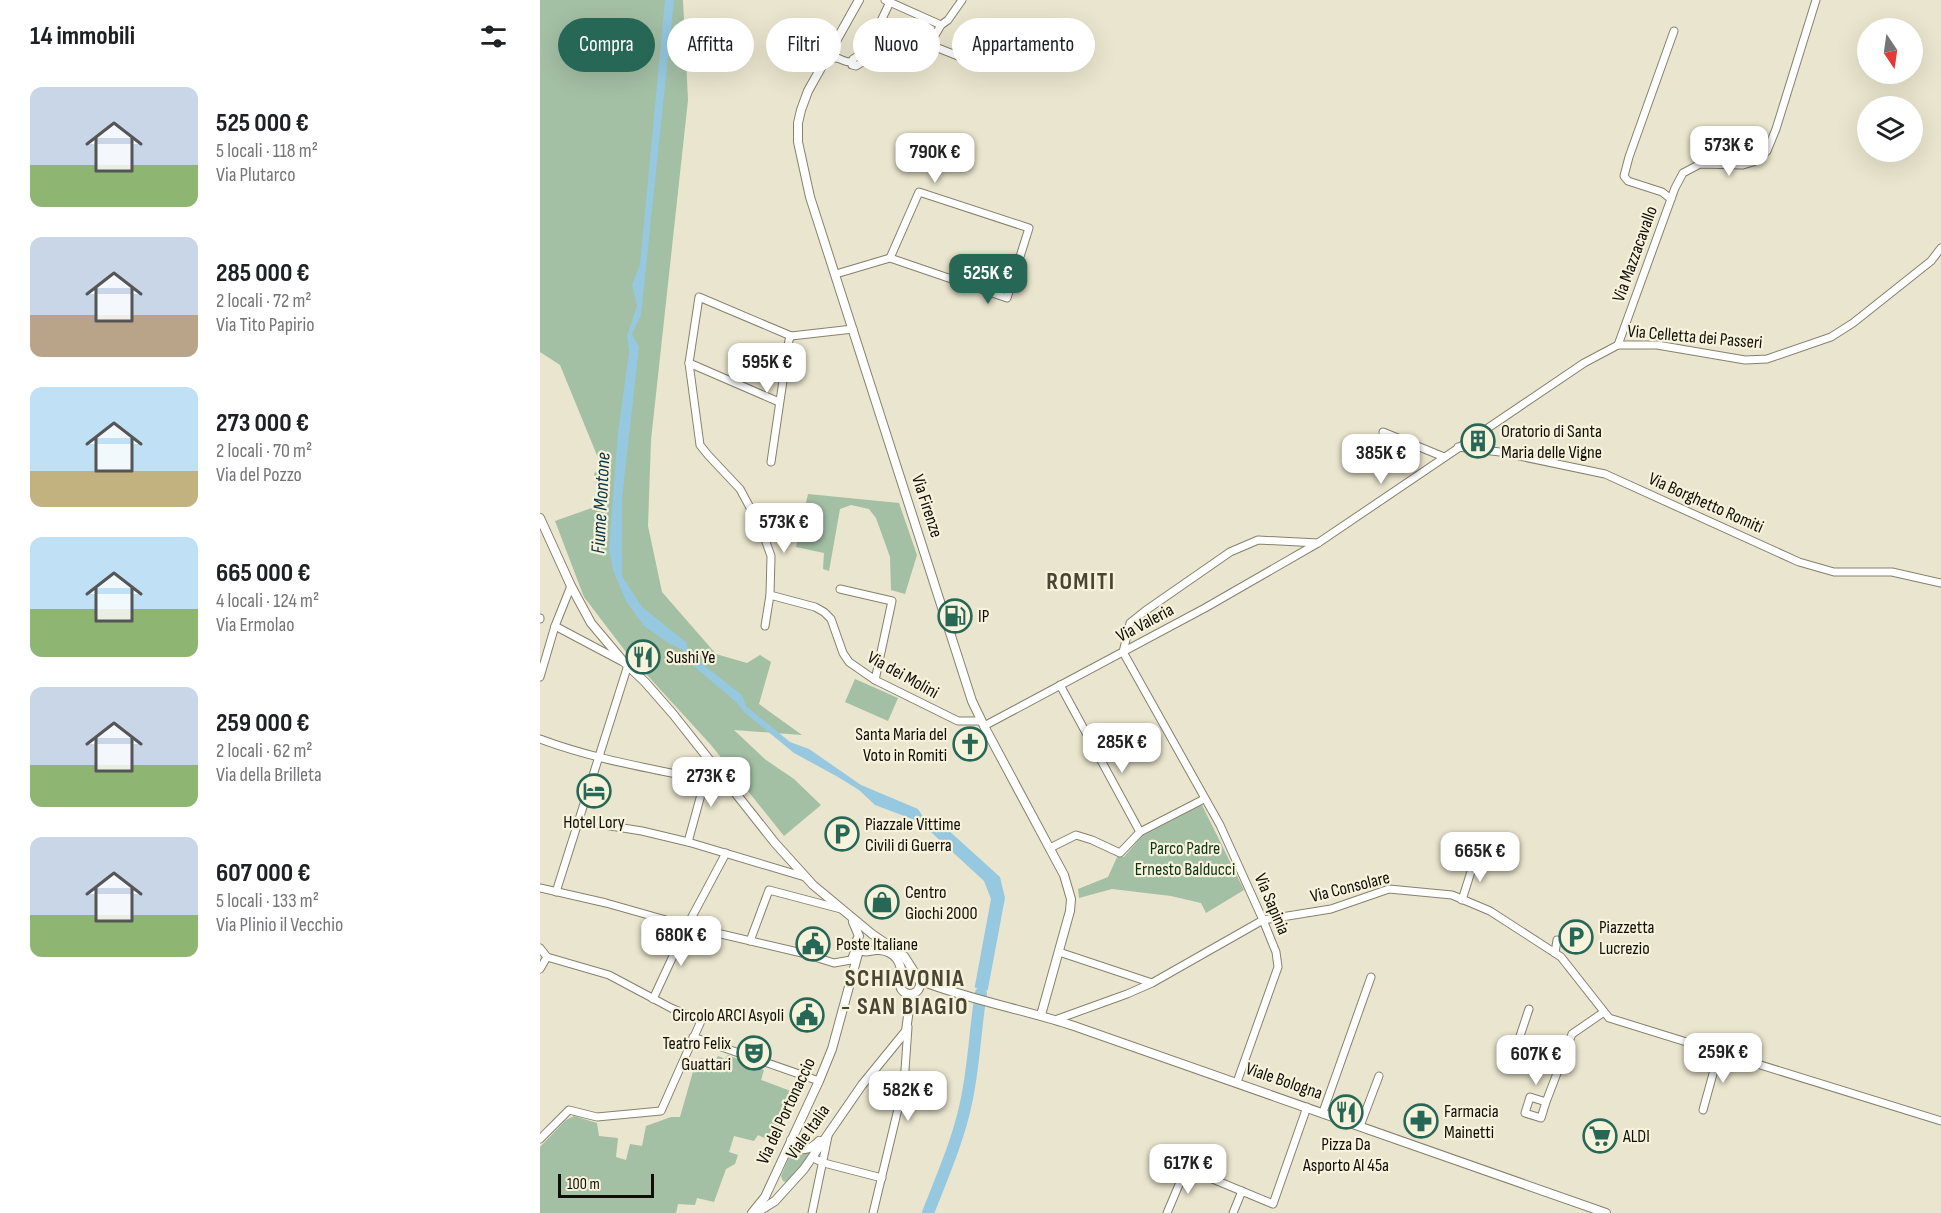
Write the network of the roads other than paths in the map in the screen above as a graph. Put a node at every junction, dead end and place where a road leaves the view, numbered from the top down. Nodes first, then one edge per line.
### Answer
1 (858, 0) edge
2 (962, 0) edge
3 (1816, 0) edge
4 (887, 1) edge
5 (941, 25) junction
6 (841, 31) edge
7 (1674, 31) dead end
8 (952, 54) edge
9 (841, 58) edge
10 (819, 72) edge
11 (1671, 199) junction
12 (1941, 248) edge
13 (890, 258) junction
14 (836, 274) junction
15 (853, 329) junction
16 (791, 336) junction
17 (1618, 345) junction
18 (689, 363) junction
19 (779, 402) junction
20 (1383, 432) dead end
21 (1458, 447) junction
22 (1444, 457) junction
23 (771, 462) dead end
24 (540, 518) edge
25 (1318, 543) junction
26 (1941, 583) edge
27 (571, 586) junction
28 (840, 589) dead end
29 (770, 595) junction
30 (555, 626) junction
31 (765, 626) dead end
32 (1123, 652) junction
33 (625, 663) junction
34 (540, 677) edge
35 (875, 680) junction
36 (1060, 685) junction
37 (982, 723) junction
38 (540, 739) edge
39 (598, 758) junction
40 (714, 765) junction
41 (705, 780) junction
42 (1204, 799) junction
43 (579, 821) junction
44 (1140, 832) junction
45 (688, 842) junction
46 (1050, 848) junction
47 (726, 853) junction
48 (1475, 859) dead end
49 (805, 877) junction
50 (540, 888) edge
51 (556, 892) junction
52 (1462, 900) junction
53 (841, 909) junction
54 (849, 916) junction
55 (1263, 920) junction
56 (687, 926) junction
57 (872, 934) junction
58 (859, 936) junction
59 (1557, 940) dead end
60 (750, 941) junction
61 (540, 948) edge
62 (858, 948) junction
63 (1059, 952) junction
64 (1555, 953) junction
65 (546, 957) junction
66 (540, 969) edge
67 (1371, 977) dead end
68 (902, 979) junction
69 (918, 979) junction
70 (1152, 982) junction
71 (949, 991) junction
72 (912, 996) junction
73 (654, 999) junction
74 (1529, 1009) dead end
75 (1604, 1012) junction
76 (1041, 1015) junction
77 (1055, 1020) junction
78 (908, 1025) junction
79 (693, 1037) junction
80 (1719, 1052) junction
81 (1560, 1067) junction
82 (1379, 1076) dead end
83 (819, 1081) junction
84 (1237, 1082) junction
85 (1546, 1102) dead end
86 (1307, 1107) junction
87 (1703, 1110) dead end
88 (1323, 1112) junction
89 (1941, 1121) edge
90 (1360, 1125) junction
91 (543, 1130) edge
92 (829, 1130) junction
93 (540, 1138) edge
94 (791, 1140) junction
95 (813, 1158) junction
96 (824, 1163) junction
97 (775, 1175) junction
98 (882, 1178) junction
99 (789, 1186) junction
100 (1242, 1191) junction
101 (1273, 1204) junction
102 (754, 1213) edge
103 (812, 1213) edge
104 (873, 1213) edge
105 (1167, 1213) edge
106 (1233, 1213) edge
107 (1269, 1213) edge
108 (1606, 1213) edge

1 - 6 main road, Via Firenze
2 - 5 street
3 - 11 street, Via Mazzacavallo
4 - 5 street
4 - 9 street
5 - 8 street
7 - 11 street
10 - 14 main road, Via Firenze
11 - 17 street, Via Mazzacavallo
12 - 17 street, Via Celletta dei Passeri
13 - 13 street
13 - 14 street
14 - 15 main road, Via Firenze
15 - 16 street
15 - 37 main road, Via Firenze
16 - 18 street
16 - 19 street
17 - 21 street, Via Celletta dei Passeri
18 - 19 street
18 - 29 street
19 - 23 street
20 - 22 street
21 - 22 street, Via Celletta dei Passeri
21 - 26 street, Via Borghetto Romiti
22 - 25 street, Via Celletta dei Passeri
24 - 27 main road
25 - 32 street, Via Valeria
25 - 32 street
27 - 30 street
27 - 33 main road
28 - 35 street
29 - 31 street
29 - 35 street, Via dei Molini
30 - 33 street
30 - 34 street
32 - 36 street, Via Valeria
32 - 42 street, Via Sapinia
33 - 39 street
33 - 40 main road
35 - 37 street, Via dei Molini
36 - 37 street, Via Valeria
36 - 44 street
37 - 46 main road, Via Firenze
38 - 39 street
39 - 41 street
39 - 43 street
40 - 41 street
40 - 49 main road
41 - 45 street
42 - 44 street
42 - 55 street, Via Sapinia
43 - 45 street
43 - 51 street
44 - 46 street
45 - 47 street
46 - 63 main road, Via Firenze
47 - 49 street
47 - 56 street
48 - 52 street
49 - 53 main road
50 - 51 street
51 - 56 street
52 - 55 street, Via Consolare
52 - 64 street, Via Consolare
53 - 54 main road
53 - 60 street
54 - 57 main road
54 - 58 main road
55 - 70 street, Via Consolare
55 - 84 street, Via Sapinia
56 - 60 street
56 - 73 street
57 - 58 main road
57 - 69 main road
58 - 62 main road, Via del Portonaccio
59 - 64 street
60 - 62 street
61 - 65 street
62 - 68 main road
62 - 83 main road, Via del Portonaccio
63 - 70 street
63 - 76 main road, Via Firenze
64 - 75 street, Via Consolare
65 - 66 street
65 - 73 street
67 - 88 street
68 - 69 main road
68 - 72 main road
69 - 71 main road, Viale Bologna
69 - 72 main road
70 - 77 street, Via Consolare
71 - 72 main road, Viale Bologna
71 - 76 main road, Viale Bologna
72 - 78 main road, Viale Italia
73 - 79 street
74 - 81 street
75 - 80 street, Via Consolare
75 - 81 street
76 - 77 main road, Viale Bologna
77 - 84 main road, Viale Bologna
78 - 92 main road, Viale Italia
78 - 98 street
79 - 83 street
79 - 91 street
80 - 87 street
80 - 89 street, Via Consolare
81 - 85 street
82 - 90 street
83 - 94 main road, Via del Portonaccio
84 - 86 main road, Viale Bologna
86 - 88 main road, Viale Bologna
86 - 101 street
88 - 90 main road, Viale Bologna
90 - 108 main road, Viale Bologna
91 - 93 street
92 - 94 main road
92 - 95 main road, Viale Italia
92 - 96 street
94 - 97 main road, Via del Portonaccio
95 - 96 street
95 - 99 main road, Viale Italia
96 - 98 street
96 - 103 street
97 - 99 main road
97 - 102 main road, Via del Portonaccio
98 - 104 street
99 - 102 main road, Viale Italia
100 - 101 street
100 - 105 street
100 - 106 street
101 - 107 street

